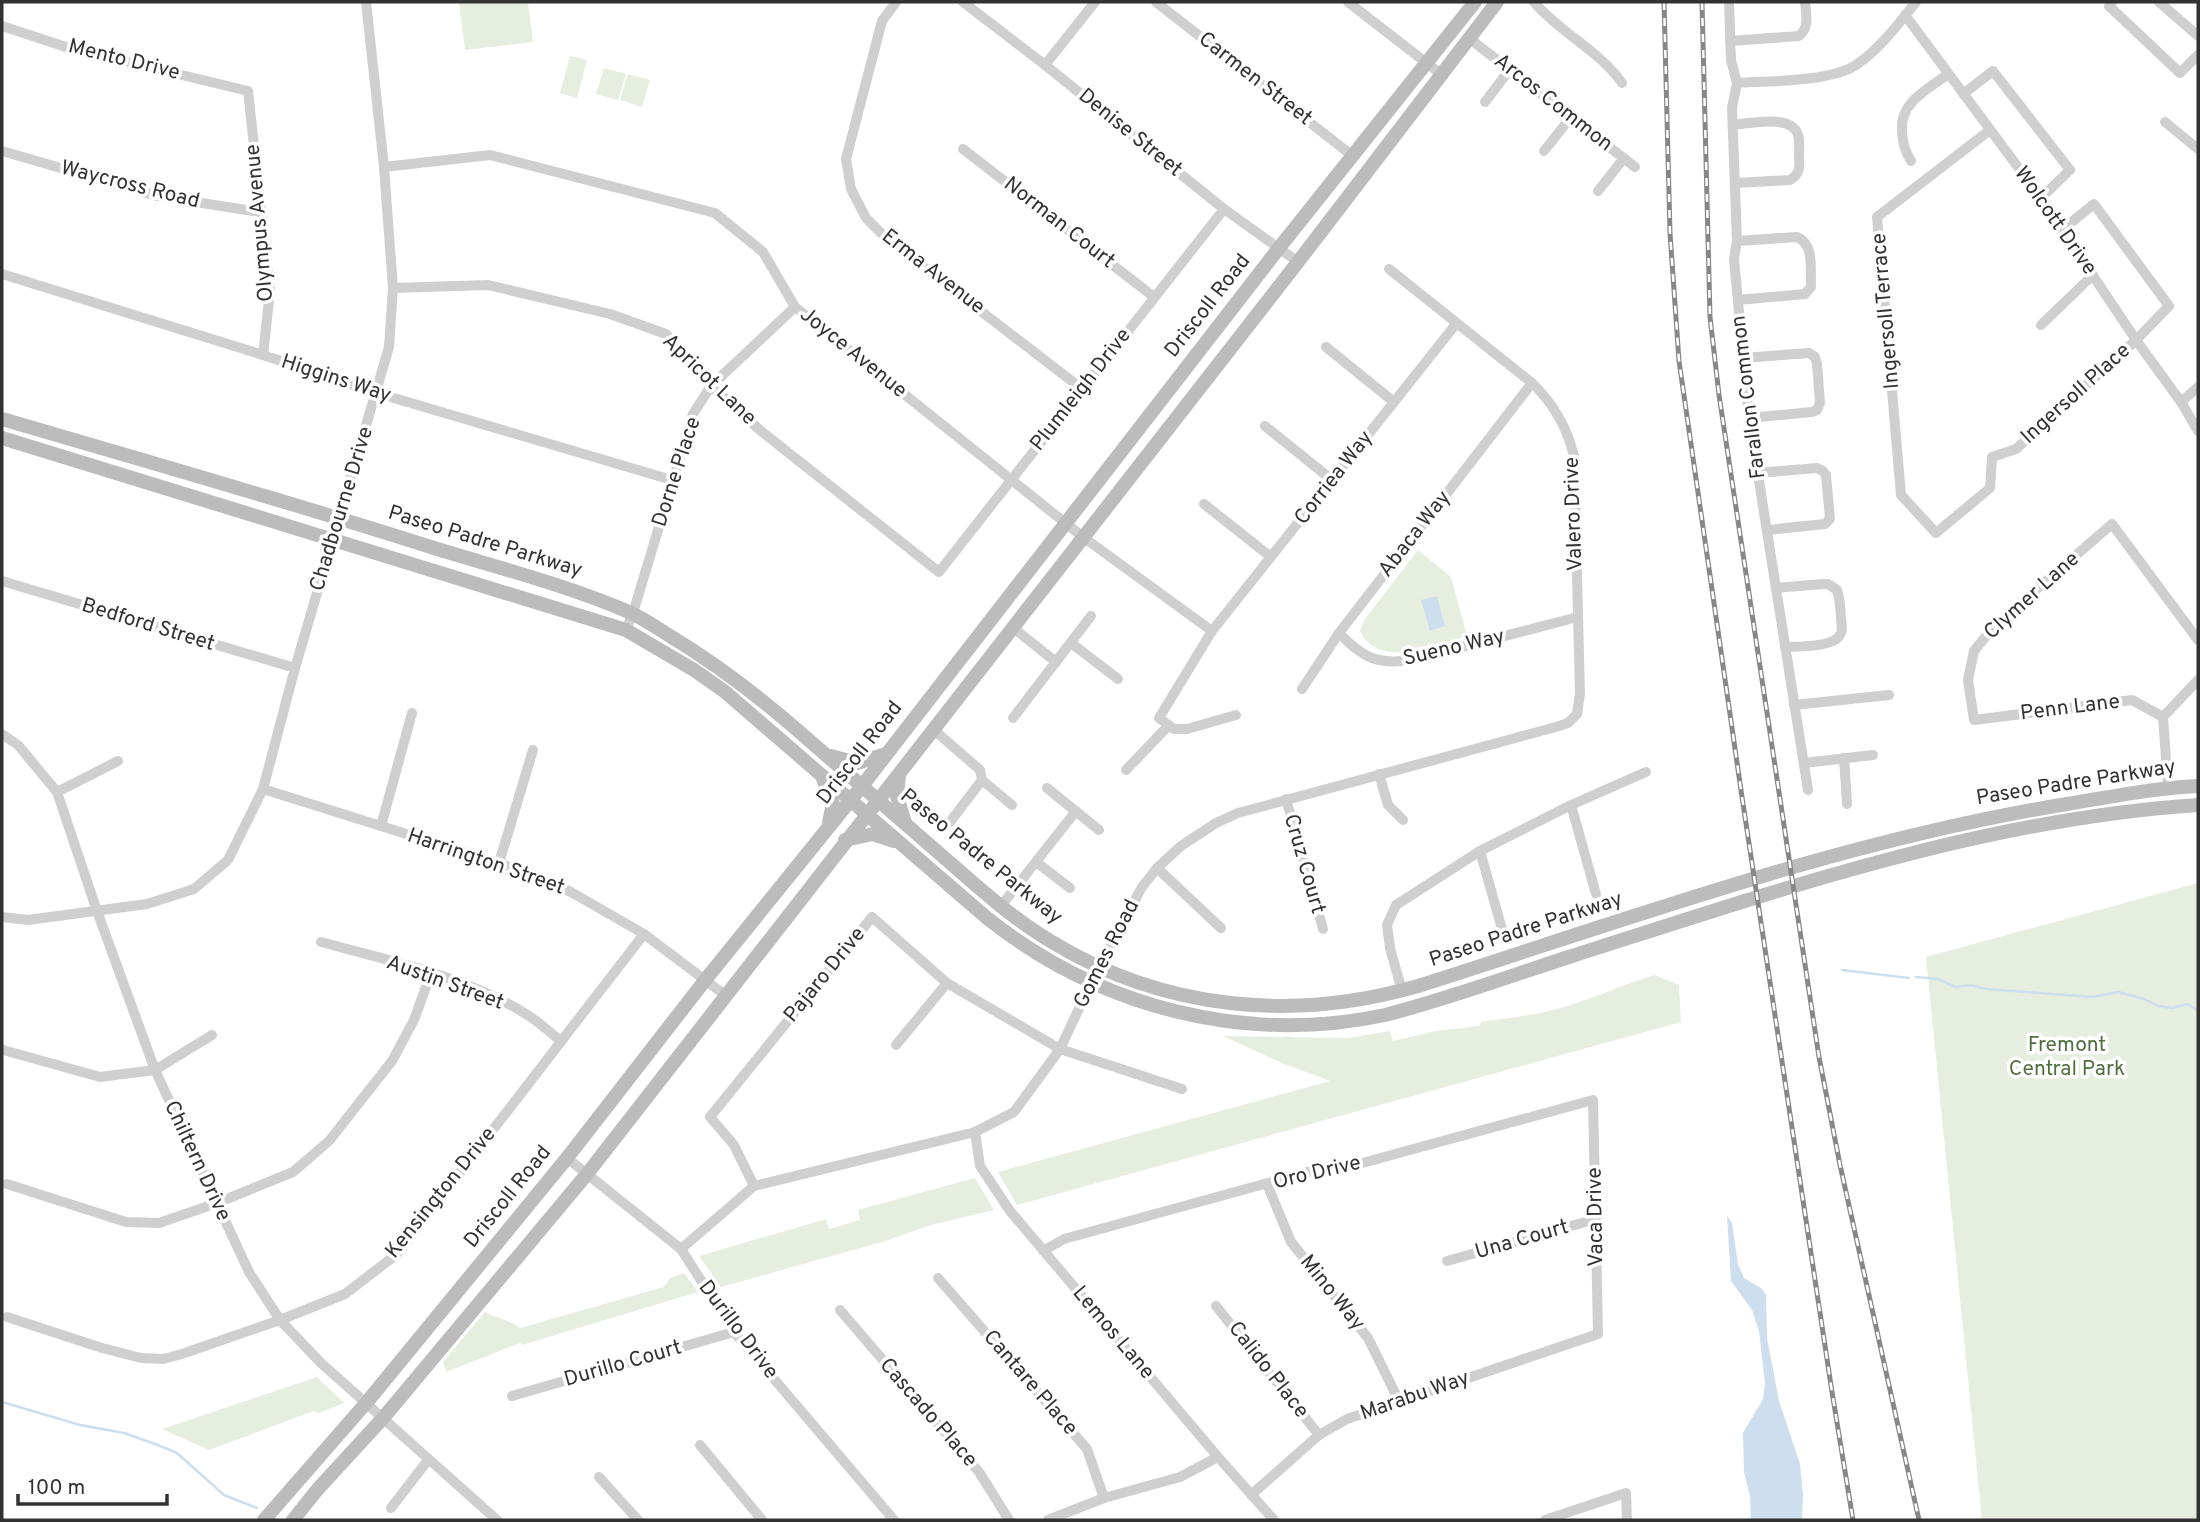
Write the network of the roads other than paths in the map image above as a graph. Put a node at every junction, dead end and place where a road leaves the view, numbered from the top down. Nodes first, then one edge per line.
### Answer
1 (366, 2) edge
2 (896, 2) edge
3 (963, 2) edge
4 (1095, 2) edge
5 (1156, 2) edge
6 (1348, 2) edge
7 (1475, 2) edge
8 (1497, 2) edge
9 (1534, 2) edge
10 (1729, 2) edge
11 (1805, 2) edge
12 (1916, 2) edge
13 (2112, 2) edge
14 (2159, 2) edge
15 (1905, 15) junction
16 (2, 26) edge
17 (2198, 36) edge
18 (1470, 39) junction
19 (1730, 41) junction
20 (2198, 55) edge
21 (1427, 64) junction
22 (1045, 65) junction
23 (1510, 69) junction
24 (1948, 74) junction
25 (1442, 75) junction
26 (1622, 83) dead end
27 (1737, 83) junction
28 (248, 91) joint
29 (1963, 94) junction
30 (1485, 102) dead end
31 (1571, 117) junction
32 (2165, 121) dead end
33 (1733, 125) junction
34 (1990, 130) junction
35 (963, 149) dead end
36 (2198, 149) edge
37 (2, 151) edge
38 (1544, 151) dead end
39 (1354, 157) junction
40 (1624, 158) junction
41 (1911, 162) dead end
42 (384, 167) junction
43 (1635, 167) dead end
44 (1735, 183) junction
45 (1598, 191) dead end
46 (2041, 198) junction
47 (1224, 209) junction
48 (260, 212) junction
49 (2063, 229) junction
50 (1737, 241) junction
51 (1279, 248) junction
52 (1298, 262) junction
53 (1389, 269) dead end
54 (2, 274) edge
55 (2093, 275) junction
56 (393, 288) junction
57 (1154, 297) junction
58 (1738, 300) junction
59 (795, 307) junction
60 (1456, 324) junction
61 (2041, 325) dead end
62 (2136, 340) junction
63 (1326, 348) dead end
64 (264, 355) junction
65 (1744, 358) junction
66 (1532, 383) junction
67 (711, 386) junction
68 (2198, 387) edge
69 (1082, 389) junction
70 (377, 393) junction
71 (1394, 402) junction
72 (2181, 402) junction
73 (1749, 418) junction
74 (2, 419) edge
75 (1265, 426) dead end
76 (2198, 431) edge
77 (2, 438) edge
78 (1758, 472) junction
79 (1012, 479) junction
80 (672, 480) junction
81 (1332, 480) junction
82 (1204, 504) dead end
83 (338, 518) junction
84 (1066, 522) junction
85 (1767, 530) junction
86 (1937, 533) joint
87 (1083, 537) junction
88 (332, 539) junction
89 (1271, 557) junction
90 (939, 572) joint
91 (2, 581) edge
92 (1776, 588) junction
93 (633, 613) junction
94 (1091, 616) dead end
95 (1578, 617) junction
96 (1012, 627) junction
97 (626, 630) junction
98 (1212, 631) junction
99 (1339, 632) junction
100 (2198, 639) edge
101 (1071, 643) junction
102 (1785, 647) junction
103 (1056, 662) junction
104 (295, 668) junction
105 (1118, 679) dead end
106 (2198, 680) edge
107 (1302, 689) dead end
108 (1889, 695) dead end
109 (1794, 705) junction
110 (412, 713) dead end
111 (1577, 714) joint
112 (1236, 715) dead end
113 (2163, 717) junction
114 (1013, 718) dead end
115 (1974, 720) joint
116 (1169, 725) junction
117 (934, 730) junction
118 (2, 733) edge
119 (533, 750) dead end
120 (825, 754) junction
121 (887, 754) junction
122 (1873, 755) dead end
123 (1844, 758) junction
124 (118, 761) dead end
125 (1804, 763) junction
126 (1126, 770) dead end
127 (819, 771) junction
128 (900, 772) junction
129 (1646, 772) dead end
130 (1379, 774) junction
131 (982, 780) junction
132 (862, 786) junction
133 (2198, 786) edge
134 (1048, 788) dead end
135 (2168, 788) junction
136 (263, 789) junction
137 (1808, 790) dead end
138 (57, 792) junction
139 (851, 799) junction
140 (877, 799) junction
141 (1286, 799) junction
142 (1847, 804) dead end
143 (1012, 805) dead end
144 (2198, 805) edge
145 (1571, 806) junction
146 (1076, 811) junction
147 (867, 813) junction
148 (1403, 820) dead end
149 (950, 822) dead end
150 (906, 824) junction
151 (381, 826) junction
152 (828, 827) junction
153 (1099, 830) dead end
154 (845, 840) junction
155 (902, 844) junction
156 (1480, 851) junction
157 (1036, 862) junction
158 (499, 863) junction
159 (1157, 869) junction
160 (1070, 888) dead end
161 (1596, 894) dead end
162 (1001, 906) junction
163 (97, 911) junction
164 (2, 917) edge
165 (1221, 928) dead end
166 (1323, 929) dead end
167 (1502, 929) dead end
168 (644, 934) junction
169 (321, 942) dead end
170 (1099, 967) junction
171 (431, 973) junction
172 (706, 979) junction
173 (1091, 982) junction
174 (947, 983) junction
175 (1402, 991) junction
176 (725, 995) junction
177 (1320, 1024) junction
178 (212, 1035) dead end
179 (561, 1041) junction
180 (895, 1045) dead end
181 (1059, 1049) junction
182 (4, 1050) dead end
183 (155, 1070) junction
184 (1182, 1089) dead end
185 (1593, 1100) joint
186 (975, 1132) junction
187 (567, 1158) junction
188 (587, 1174) junction
189 (7, 1184) dead end
190 (754, 1185) junction
191 (1267, 1185) junction
192 (217, 1203) junction
193 (1596, 1219) junction
194 (681, 1249) junction
195 (1042, 1251) junction
196 (1447, 1261) dead end
197 (938, 1278) dead end
198 (1216, 1306) dead end
199 (840, 1310) dead end
200 (7, 1317) dead end
201 (280, 1320) junction
202 (734, 1332) junction
203 (1598, 1334) joint
204 (512, 1396) dead end
205 (1399, 1401) junction
206 (367, 1402) junction
207 (384, 1417) junction
208 (1318, 1435) junction
209 (700, 1444) dead end
210 (1218, 1457) junction
211 (428, 1460) junction
212 (599, 1477) dead end
213 (1251, 1495) junction
214 (1104, 1498) junction
215 (391, 1508) dead end
216 (264, 1520) edge
217 (293, 1520) edge
218 (497, 1520) edge
219 (638, 1520) edge
220 (762, 1520) edge
221 (894, 1520) edge
222 (1009, 1520) edge
223 (1048, 1520) edge
224 (1274, 1520) edge
225 (1545, 1520) edge
226 (1627, 1520) edge

1 - 42 street, Chadbourne Drive
2 - 69 street, Erma Avenue
3 - 22 street, Denise Street
4 - 22 street
5 - 39 street, Carmen Street
6 - 21 street
7 - 21 main road, Driscoll Road
8 - 18 main road, Driscoll Road
9 - 26 street
10 - 19 street, Farallon Common
11 - 19 street
12 - 15 street
13 - 20 street
14 - 17 street
15 - 24 street, Wolcott Drive
15 - 27 street
16 - 28 street, Mento Drive
18 - 23 street, Arcos Common
18 - 25 main road, Driscoll Road
19 - 27 street, Farallon Common
21 - 25 street
21 - 39 main road, Driscoll Road
22 - 47 street, Denise Street
23 - 30 street
23 - 31 street, Arcos Common
24 - 29 street, Wolcott Drive
24 - 41 street
25 - 52 main road, Driscoll Road
27 - 33 street, Farallon Common
28 - 48 street, Olympus Avenue
29 - 34 street, Wolcott Drive
29 - 46 street
31 - 38 street
31 - 40 street, Arcos Common
32 - 36 street
33 - 44 street, Farallon Common
33 - 44 street
34 - 46 street, Wolcott Drive
34 - 86 street, Ingersoll Terrace
35 - 57 street, Norman Court
37 - 48 street, Waycross Road
39 - 51 main road, Driscoll Road
40 - 43 street, Arcos Common
40 - 45 street
42 - 56 street, Chadbourne Drive
42 - 59 street, Joyce Avenue
44 - 50 street, Farallon Common
46 - 49 street, Wolcott Drive
47 - 51 street, Denise Street
47 - 57 street, Plumleigh Drive
48 - 64 street, Olympus Avenue
49 - 55 street, Wolcott Drive
49 - 62 street
50 - 58 street, Farallon Common
50 - 58 street
51 - 52 street, Denise Street
51 - 84 main road, Driscoll Road
52 - 87 main road, Driscoll Road
53 - 60 street, Valero Drive
54 - 64 street, Higgins Way
55 - 61 street
55 - 62 street, Wolcott Drive
56 - 67 street, Apricot Lane
56 - 70 street, Chadbourne Drive
57 - 69 street, Plumleigh Drive
58 - 65 street, Farallon Common
59 - 67 street, Dorne Place
59 - 79 street, Joyce Avenue
60 - 66 street, Valero Drive
60 - 71 street, Corriea Way
62 - 72 street, Wolcott Drive
62 - 86 street, Ingersoll Place
63 - 71 street
64 - 70 street, Higgins Way
65 - 73 street, Farallon Common
65 - 73 street
66 - 95 street, Valero Drive
66 - 99 street, Abaca Way
67 - 80 street, Dorne Place
67 - 90 street, Apricot Lane
68 - 72 street
69 - 79 street, Plumleigh Drive
70 - 80 street, Higgins Way
70 - 83 street, Chadbourne Drive
71 - 81 street, Corriea Way
72 - 76 street, Wolcott Drive
73 - 78 street, Farallon Common
74 - 83 main road, Paseo Padre Parkway
75 - 81 street
77 - 88 main road, Paseo Padre Parkway
78 - 85 street, Farallon Common
78 - 85 street
79 - 84 street, Joyce Avenue
79 - 90 street, Plumleigh Drive
80 - 93 street, Dorne Place
81 - 89 street, Corriea Way
82 - 89 street
83 - 88 street, Chadbourne Drive
83 - 93 main road, Paseo Padre Parkway
84 - 87 street, Joyce Avenue
84 - 121 main road, Driscoll Road
85 - 92 street, Farallon Common
87 - 96 main road, Driscoll Road
87 - 98 street, Joyce Avenue
88 - 97 main road, Paseo Padre Parkway
88 - 104 street, Chadbourne Drive
89 - 98 street, Corriea Way
91 - 104 street, Bedford Street
92 - 102 street, Farallon Common
92 - 102 street
93 - 97 street, Dorne Place
93 - 120 main road, Paseo Padre Parkway
94 - 101 street
95 - 99 street, Sueno Way
95 - 111 street, Valero Drive
96 - 103 street
96 - 117 main road, Driscoll Road
97 - 127 main road, Paseo Padre Parkway
98 - 116 street, Corriea Way
99 - 107 street, Abaca Way
100 - 115 street, Clymer Lane
101 - 103 street
101 - 105 street
102 - 109 street, Farallon Common
103 - 114 street
104 - 136 street, Chadbourne Drive
106 - 113 street
108 - 109 street
109 - 125 street, Farallon Common
110 - 151 street
111 - 130 street, Gomes Road
112 - 116 street
113 - 115 street, Penn Lane
113 - 135 street
116 - 126 street
117 - 128 main road, Driscoll Road
117 - 131 street
118 - 138 street, Chiltern Drive
119 - 158 street
120 - 121 main road
120 - 132 main road, Paseo Padre Parkway
121 - 132 main road, Driscoll Road
122 - 123 street
123 - 125 street
123 - 142 street
124 - 138 street
125 - 137 street, Farallon Common
127 - 139 main road, Paseo Padre Parkway
127 - 152 main road
128 - 140 main road, Driscoll Road
128 - 150 main road
129 - 145 street
130 - 141 street, Gomes Road
130 - 148 street
131 - 143 street
131 - 149 street
132 - 139 main road, Driscoll Road
132 - 140 main road, Paseo Padre Parkway
133 - 135 main road, Paseo Padre Parkway
134 - 146 street
135 - 175 main road, Paseo Padre Parkway
136 - 151 street, Harrington Street
136 - 163 street, Chadbourne Drive
138 - 163 street, Chiltern Drive
139 - 147 main road, Paseo Padre Parkway
139 - 152 main road, Driscoll Road
140 - 147 main road, Driscoll Road
140 - 150 main road, Paseo Padre Parkway
141 - 159 street, Gomes Road
141 - 166 street, Cruz Court
144 - 177 main road, Paseo Padre Parkway
145 - 156 street
145 - 161 street
146 - 153 street
146 - 157 street
147 - 154 main road, Driscoll Road
147 - 155 main road, Paseo Padre Parkway
150 - 162 main road, Paseo Padre Parkway
151 - 158 street, Harrington Street
152 - 172 main road, Driscoll Road
154 - 155 main road
154 - 176 main road, Driscoll Road
155 - 173 main road, Paseo Padre Parkway
156 - 167 street
156 - 175 street
157 - 160 street
157 - 162 street
158 - 168 street, Harrington Street
159 - 165 street
159 - 170 street, Gomes Road
162 - 170 main road, Paseo Padre Parkway
163 - 164 street, Chadbourne Drive
163 - 183 street, Chiltern Drive
168 - 172 street, Harrington Street
168 - 179 street, Kensington Drive
169 - 171 street, Austin Street
170 - 173 street, Gomes Road
170 - 175 main road, Paseo Padre Parkway
171 - 179 street, Austin Street
171 - 192 street
172 - 176 street, Harrington Street
172 - 187 main road, Driscoll Road
173 - 177 main road, Paseo Padre Parkway
173 - 181 street, Gomes Road
174 - 180 street
174 - 181 street, Pajaro Drive
174 - 190 street, Pajaro Drive
175 - 177 main road
176 - 188 main road, Driscoll Road
178 - 183 street
179 - 201 street, Kensington Drive
181 - 184 street, Pajaro Drive
181 - 186 street, Gomes Road
182 - 183 street
183 - 192 street, Chiltern Drive
185 - 191 street, Oro Drive
185 - 193 street, Vaca Drive
186 - 190 street, Gomes Road
186 - 195 street, Lemos Lane
187 - 188 street, Durillo Drive
187 - 206 main road, Driscoll Road
188 - 194 street, Durillo Drive
188 - 207 main road, Driscoll Road
189 - 192 street
190 - 194 street, Gomes Road
191 - 195 street, Oro Drive
191 - 205 street, Mino Way
192 - 201 street, Chiltern Drive
193 - 196 street, Una Court
193 - 203 street, Vaca Drive
194 - 202 street, Durillo Drive
195 - 210 street, Lemos Lane
197 - 214 street, Cantare Place
198 - 208 street, Calido Place
199 - 222 street, Cascado Place
200 - 201 street, Kensington Drive
201 - 206 street, Chiltern Drive
202 - 204 street, Durillo Court
202 - 221 street, Durillo Drive
203 - 205 street, Marabu Way
205 - 208 street, Marabu Way
206 - 207 street, Chiltern Drive
206 - 216 main road, Driscoll Road
207 - 211 street, Chiltern Drive
207 - 217 main road, Driscoll Road
208 - 213 street, Marabu Way
209 - 220 street
210 - 213 street, Lemos Lane
210 - 214 street
211 - 215 street
211 - 218 street, Chiltern Drive
212 - 219 street
213 - 224 street, Lemos Lane
214 - 223 street
225 - 226 street

